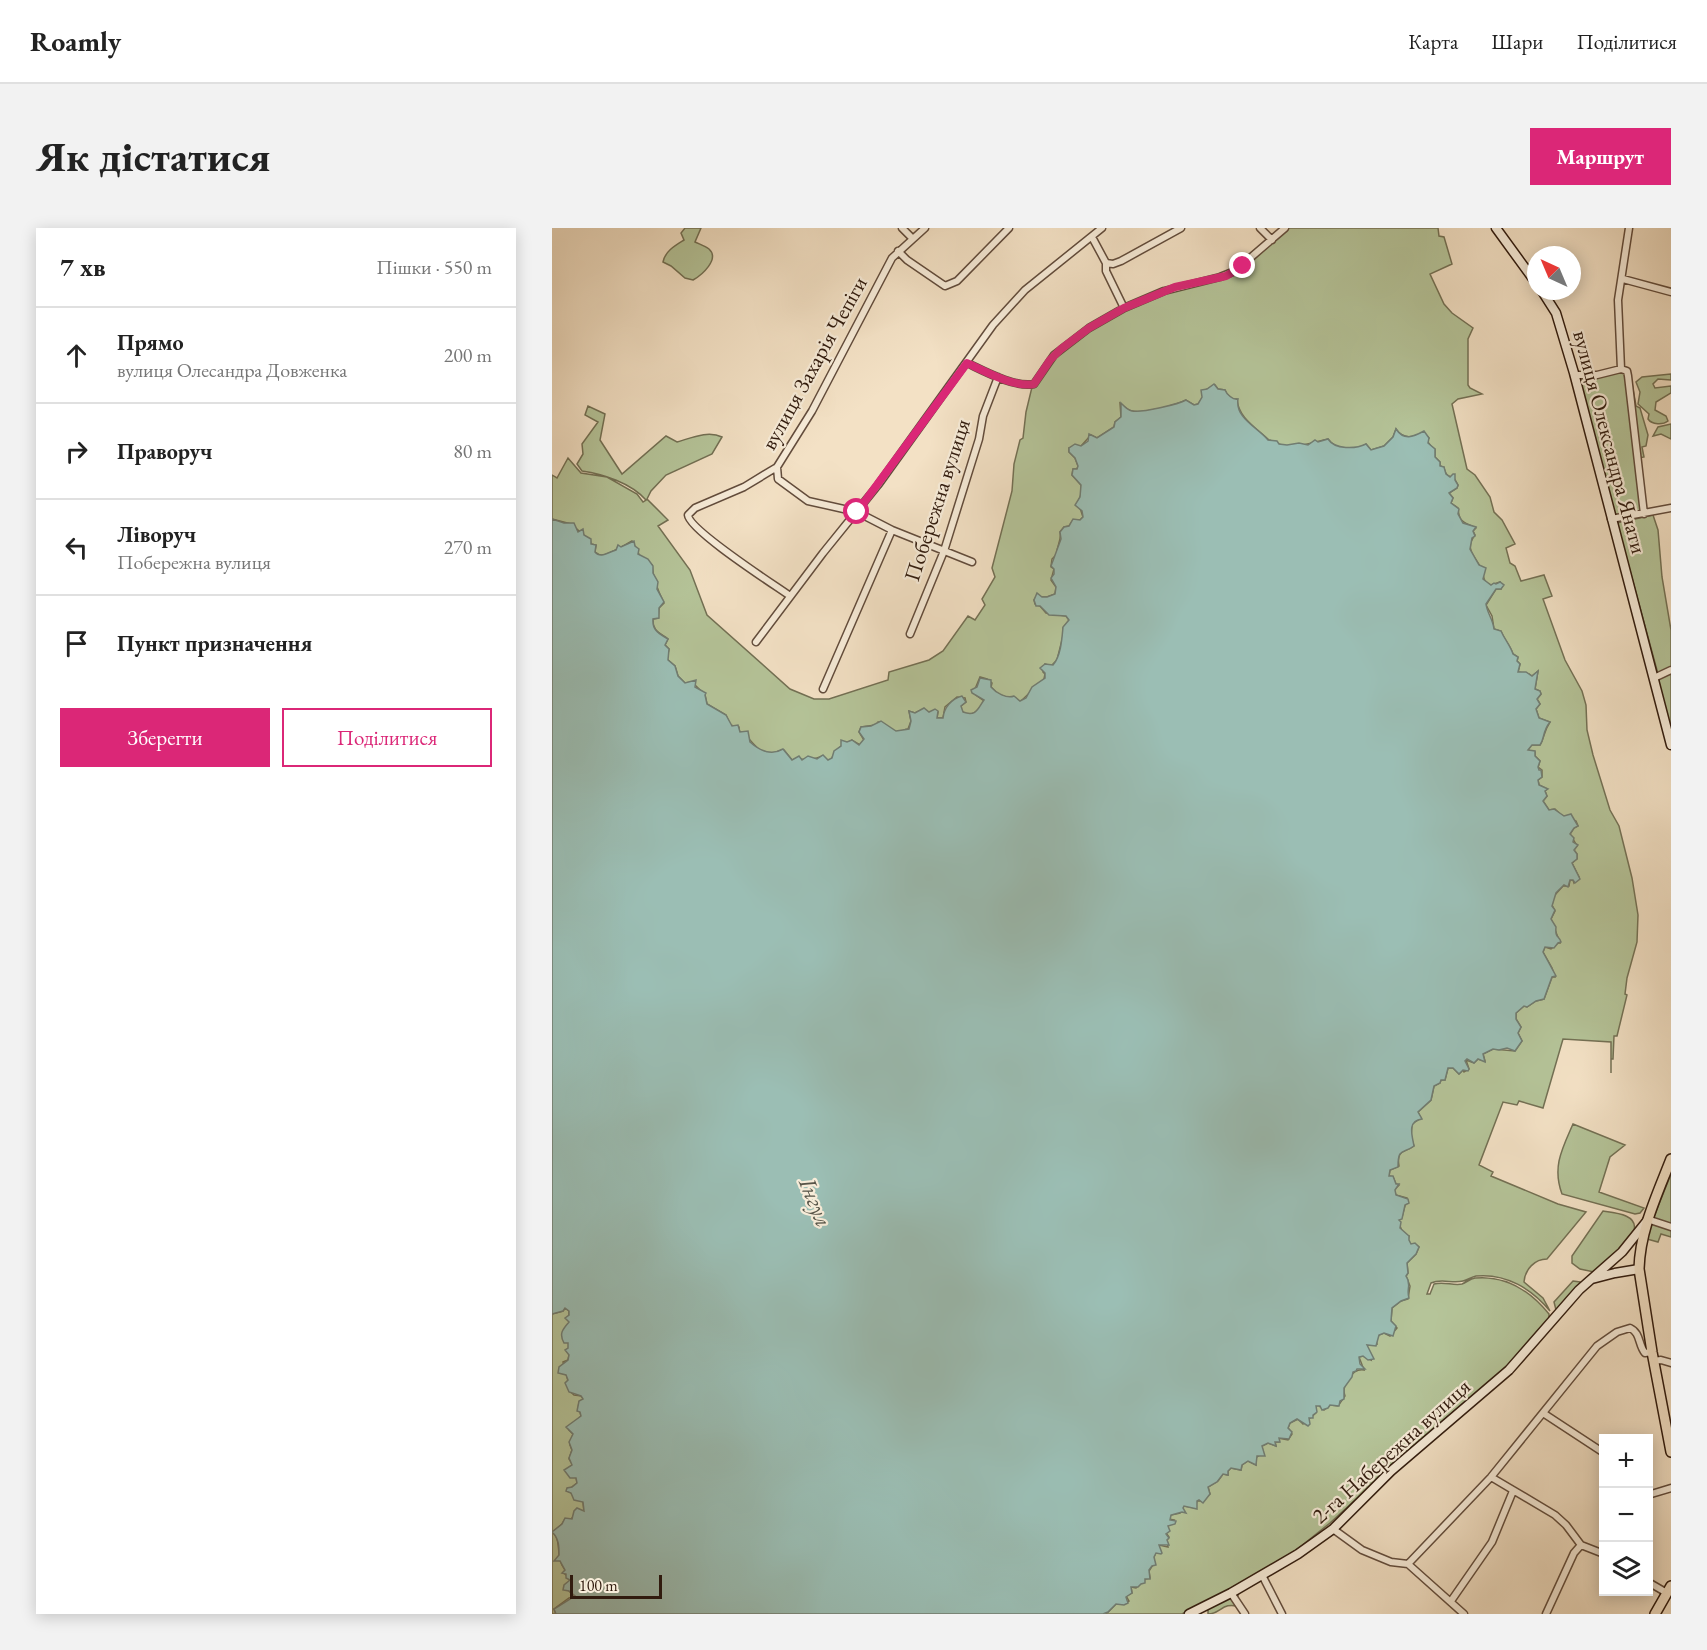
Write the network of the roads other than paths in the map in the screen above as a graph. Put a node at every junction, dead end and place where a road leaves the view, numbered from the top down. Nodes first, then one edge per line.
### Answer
1 (902, 228) edge
2 (925, 228) edge
3 (1009, 228) edge
4 (1102, 228) edge
5 (1181, 228) edge
6 (1260, 228) edge
7 (1285, 228) edge
8 (1496, 228) edge
9 (1629, 228) edge
10 (1092, 237) junction
11 (912, 238) junction
12 (1272, 240) junction
13 (898, 251) junction
14 (1107, 263) junction
15 (1527, 271) edge
16 (1623, 279) junction
17 (1671, 292) edge
18 (1547, 300) edge
19 (1124, 308) junction
20 (967, 363) junction
21 (1621, 369) junction
22 (1574, 375) junction
23 (998, 377) junction
24 (777, 467) junction
25 (1671, 508) edge
26 (857, 512) junction
27 (1644, 514) junction
28 (1611, 519) junction
29 (892, 530) junction
30 (944, 551) junction
31 (972, 561) dead end
32 (790, 596) junction
33 (910, 633) dead end
34 (756, 642) dead end
35 (1671, 670) edge
36 (1654, 678) junction
37 (823, 689) dead end
38 (1671, 745) edge
39 (1670, 1162) edge
40 (1647, 1220) junction
41 (1671, 1227) edge
42 (1639, 1269) junction
43 (1589, 1280) junction
44 (1652, 1357) junction
45 (1671, 1363) edge
46 (1543, 1413) junction
47 (1599, 1450) edge
48 (1671, 1452) edge
49 (1491, 1477) junction
50 (1671, 1488) edge
51 (1513, 1491) junction
52 (1653, 1493) edge
53 (1333, 1529) junction
54 (1581, 1545) junction
55 (1599, 1552) edge
56 (1408, 1564) junction
57 (1262, 1575) junction
58 (1653, 1584) edge
59 (1669, 1589) edge
60 (1232, 1593) junction
61 (1451, 1601) junction
62 (1204, 1611) edge
63 (1190, 1614) edge
64 (1245, 1614) edge
65 (1282, 1614) edge
66 (1464, 1614) edge
67 (1546, 1614) edge
68 (1655, 1614) edge

1 - 11 street
2 - 11 street, вулиця Захарія Чепіги
3 - 13 street
4 - 10 street
5 - 14 street
6 - 12 street
7 - 12 street
8 - 15 main road
9 - 16 street
10 - 14 street
10 - 20 street
11 - 13 street, вулиця Захарія Чепіги
12 - 19 street
13 - 24 street, вулиця Захарія Чепіги
14 - 19 street
16 - 17 street
16 - 21 street
18 - 22 main road, вулиця Олександра Янати
19 - 23 street
20 - 23 street
20 - 26 street
21 - 22 street
21 - 27 street
22 - 28 main road, вулиця Олександра Янати
23 - 30 street, Побережна вулиця
24 - 26 street
24 - 32 street, вулиця Захарія Чепіги
25 - 27 street
26 - 29 street
26 - 32 street
27 - 28 street
28 - 36 main road, вулиця Олександра Янати
29 - 30 street
29 - 37 street
30 - 31 street
30 - 33 street, Побережна вулиця
32 - 34 street
35 - 36 street
36 - 38 main road, вулиця Олександра Янати
39 - 40 main road
40 - 41 street
40 - 42 main road
40 - 43 main road, 2-га Набережна вулиця
42 - 43 main road
42 - 44 main road
43 - 53 main road, 2-га Набережна вулиця
44 - 45 street
44 - 46 street
44 - 48 main road
46 - 47 street
46 - 49 street
49 - 51 street
49 - 56 street
50 - 52 street
51 - 54 street
51 - 61 street
53 - 56 street
53 - 57 main road, 2-га Набережна вулиця
54 - 55 street
54 - 67 street
56 - 61 street
57 - 60 main road, 2-га Набережна вулиця
57 - 65 street
58 - 59 street
59 - 68 main road
60 - 62 main road, 2-га Набережна вулиця
60 - 64 street
61 - 66 street
62 - 63 main road, 2-га Набережна вулиця

